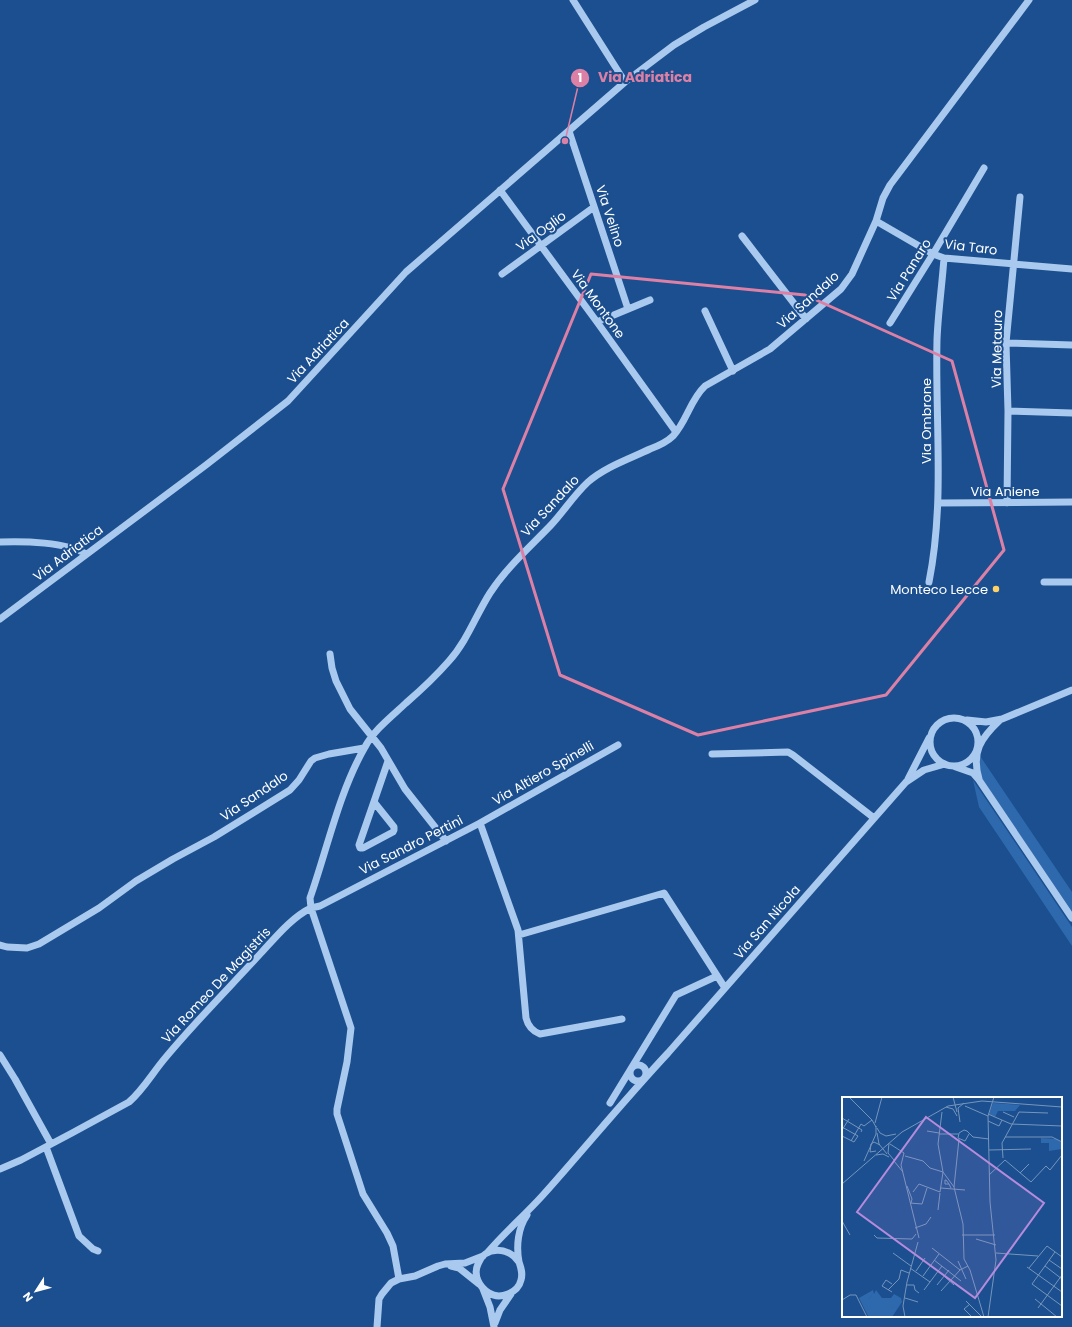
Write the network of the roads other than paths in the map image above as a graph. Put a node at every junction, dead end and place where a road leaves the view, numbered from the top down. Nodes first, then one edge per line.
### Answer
1 (573, 0) edge
2 (755, 0) edge
3 (1029, 0) edge
4 (625, 82) junction
5 (569, 131) junction
6 (984, 168) dead end
7 (500, 190) junction
8 (1020, 197) dead end
9 (594, 207) junction
10 (876, 221) junction
11 (742, 236) dead end
12 (541, 245) junction
13 (933, 254) junction
14 (944, 258) junction
15 (1013, 264) junction
16 (1072, 269) edge
17 (502, 274) dead end
18 (650, 300) dead end
19 (628, 309) junction
20 (705, 311) dead end
21 (806, 319) junction
22 (597, 322) junction
23 (890, 323) dead end
24 (1006, 343) junction
25 (1072, 345) edge
26 (733, 370) junction
27 (1008, 411) junction
28 (1072, 412) edge
29 (676, 432) junction
30 (1072, 502) edge
31 (938, 503) junction
32 (1007, 503) junction
33 (0, 542) edge
34 (86, 554) junction
35 (930, 582) dead end
36 (1044, 582) dead end
37 (1072, 582) edge
38 (0, 619) edge
39 (330, 654) dead end
40 (1072, 690) edge
41 (963, 719) junction
42 (1002, 719) junction
43 (931, 734) junction
44 (372, 736) junction
45 (618, 745) dead end
46 (364, 748) junction
47 (977, 748) junction
48 (712, 754) dead end
49 (388, 761) junction
50 (945, 764) junction
51 (953, 766) junction
52 (979, 780) junction
53 (906, 782) junction
54 (374, 802) junction
55 (874, 818) junction
56 (480, 823) junction
57 (446, 841) junction
58 (311, 908) junction
59 (1072, 918) edge
60 (519, 935) junction
61 (0, 945) edge
62 (18, 948) junction
63 (0, 953) edge
64 (717, 976) junction
65 (725, 988) junction
66 (622, 1019) dead end
67 (0, 1055) edge
68 (630, 1069) junction
69 (645, 1078) junction
70 (610, 1103) dead end
71 (49, 1145) junction
72 (0, 1169) edge
73 (534, 1205) junction
74 (98, 1251) dead end
75 (485, 1254) junction
76 (519, 1262) junction
77 (445, 1264) junction
78 (399, 1279) junction
79 (480, 1286) junction
80 (512, 1292) junction
81 (377, 1327) edge

1 - 4 street
2 - 4 street, Via Adriatica
3 - 10 street, Via Sandalo
4 - 5 street, Via Adriatica
5 - 7 street, Via Adriatica
5 - 9 street, Via Velino
6 - 13 street, Via Panaro
7 - 12 street, Via Montone
7 - 34 street, Via Adriatica
8 - 15 street, Via Metauro
9 - 12 street, Via Oglio
9 - 19 street, Via Velino
10 - 13 street, Via Taro
10 - 21 street, Via Sandalo
11 - 21 street
12 - 17 street, Via Oglio
12 - 22 street, Via Montone
13 - 14 street, Via Taro
13 - 23 street, Via Panaro
14 - 15 street, Via Taro
14 - 31 street, Via Ombrone
15 - 16 street, Via Taro
15 - 24 street, Via Metauro
18 - 19 street
19 - 22 street
20 - 26 street
21 - 26 street, Via Sandalo
22 - 29 street, Via Montone
24 - 25 street
24 - 27 street, Via Metauro
26 - 29 street, Via Sandalo
27 - 28 street
27 - 32 street, Via Metauro
29 - 44 street, Via Sandalo
30 - 32 street, Via Aniene
31 - 32 street, Via Aniene
31 - 35 street, Via Ombrone
33 - 34 street
34 - 38 street, Via Adriatica
36 - 37 street
39 - 44 street
40 - 42 street, Via San Nicola
41 - 42 street, Via San Nicola
41 - 43 street, Via San Nicola
41 - 47 street
42 - 47 street, Via San Nicola
43 - 50 street
43 - 53 street, Via San Nicola
44 - 46 street, Via Sandalo
44 - 49 street
45 - 56 street, Via Altiero Spinelli
46 - 58 street
46 - 62 street, Via Sandalo
47 - 51 street, Via San Nicola
47 - 52 street
48 - 55 street
49 - 54 street
49 - 57 street
50 - 51 street, Via San Nicola
50 - 53 street, Via San Nicola
51 - 52 street
52 - 59 street
53 - 55 street, Via San Nicola
54 - 54 street
55 - 65 street, Via San Nicola
56 - 57 street, Via Sandro Pertini
56 - 60 street, Via Sandro Pertini
57 - 58 street, Via Sandro Pertini
58 - 71 street, Via Romeo De Magistris
58 - 78 street
60 - 64 street
60 - 66 street, Via Sandro Pertini
61 - 62 street, Via Sandalo
62 - 63 street, Via Sandalo
64 - 65 street
64 - 68 street
65 - 69 street, Via San Nicola
67 - 71 street
68 - 69 street
68 - 69 street
68 - 70 street
69 - 73 street, Via San Nicola
71 - 72 street, Via Romeo De Magistris
71 - 74 street
73 - 75 street, Via San Nicola
73 - 76 street, Via San Nicola
75 - 76 street, Via San Nicola
75 - 77 street, Via San Nicola
75 - 79 street, Via San Nicola
76 - 80 street, Via San Nicola
77 - 78 street, Via San Nicola
77 - 79 street
78 - 81 street, Via San Nicola
79 - 80 street
79 - 80 street, Via San Nicola

